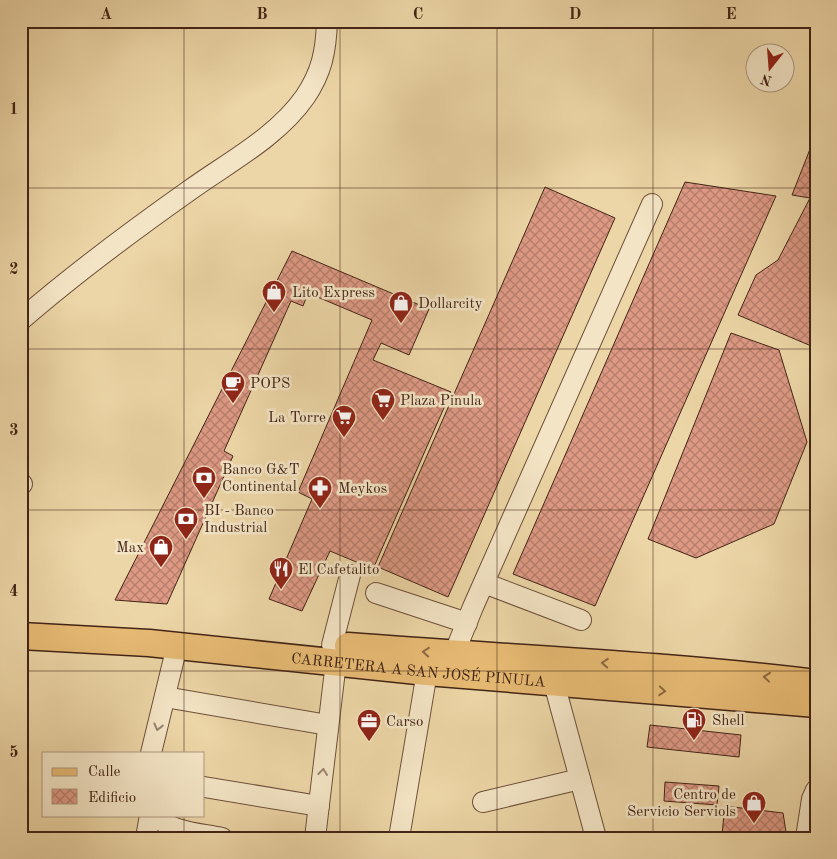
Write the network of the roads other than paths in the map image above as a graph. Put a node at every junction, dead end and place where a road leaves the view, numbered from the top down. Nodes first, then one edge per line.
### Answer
1 (327, 21) edge
2 (652, 204) dead end
3 (21, 320) edge
4 (350, 575) dead end
5 (484, 582) junction
6 (376, 593) dead end
7 (581, 620) dead end
8 (21, 622) edge
9 (467, 623) junction
10 (21, 636) edge
11 (177, 646) junction
12 (334, 654) junction
13 (454, 654) junction
14 (427, 672) junction
15 (554, 683) junction
16 (816, 683) edge
17 (165, 697) junction
18 (816, 704) edge
19 (328, 725) junction
20 (151, 752) edge
21 (580, 779) junction
22 (205, 787) edge
23 (816, 790) edge
24 (482, 802) dead end
25 (319, 806) junction
26 (150, 816) edge
27 (156, 816) edge
28 (176, 833) edge
29 (146, 838) edge
30 (222, 838) edge
31 (315, 838) edge
32 (399, 838) edge
33 (596, 838) edge
34 (806, 838) edge

1 - 3 street
2 - 5 street
4 - 12 street
5 - 7 street
5 - 9 street
6 - 9 street
8 - 12 main road, CARRETERA A SAN JOSÉ PINULA
9 - 13 street
10 - 11 main road, CARRETERA A SAN JOSÉ PINULA
11 - 12 main road, CARRETERA A SAN JOSÉ PINULA
11 - 17 street
13 -> 12 main road, CARRETERA A SAN JOSÉ PINULA
12 - 14 main road, CARRETERA A SAN JOSÉ PINULA
12 - 19 street
16 -> 13 main road, CARRETERA A SAN JOSÉ PINULA
14 - 15 main road, CARRETERA A SAN JOSÉ PINULA
14 - 32 street
15 -> 18 main road, CARRETERA A SAN JOSÉ PINULA
15 - 21 street
17 - 19 street
17 -> 20 street
25 -> 19 street
21 - 24 street
21 - 33 street
22 - 25 street
23 - 34 street
25 - 31 street
26 - 29 street
27 - 28 street
28 - 30 street

